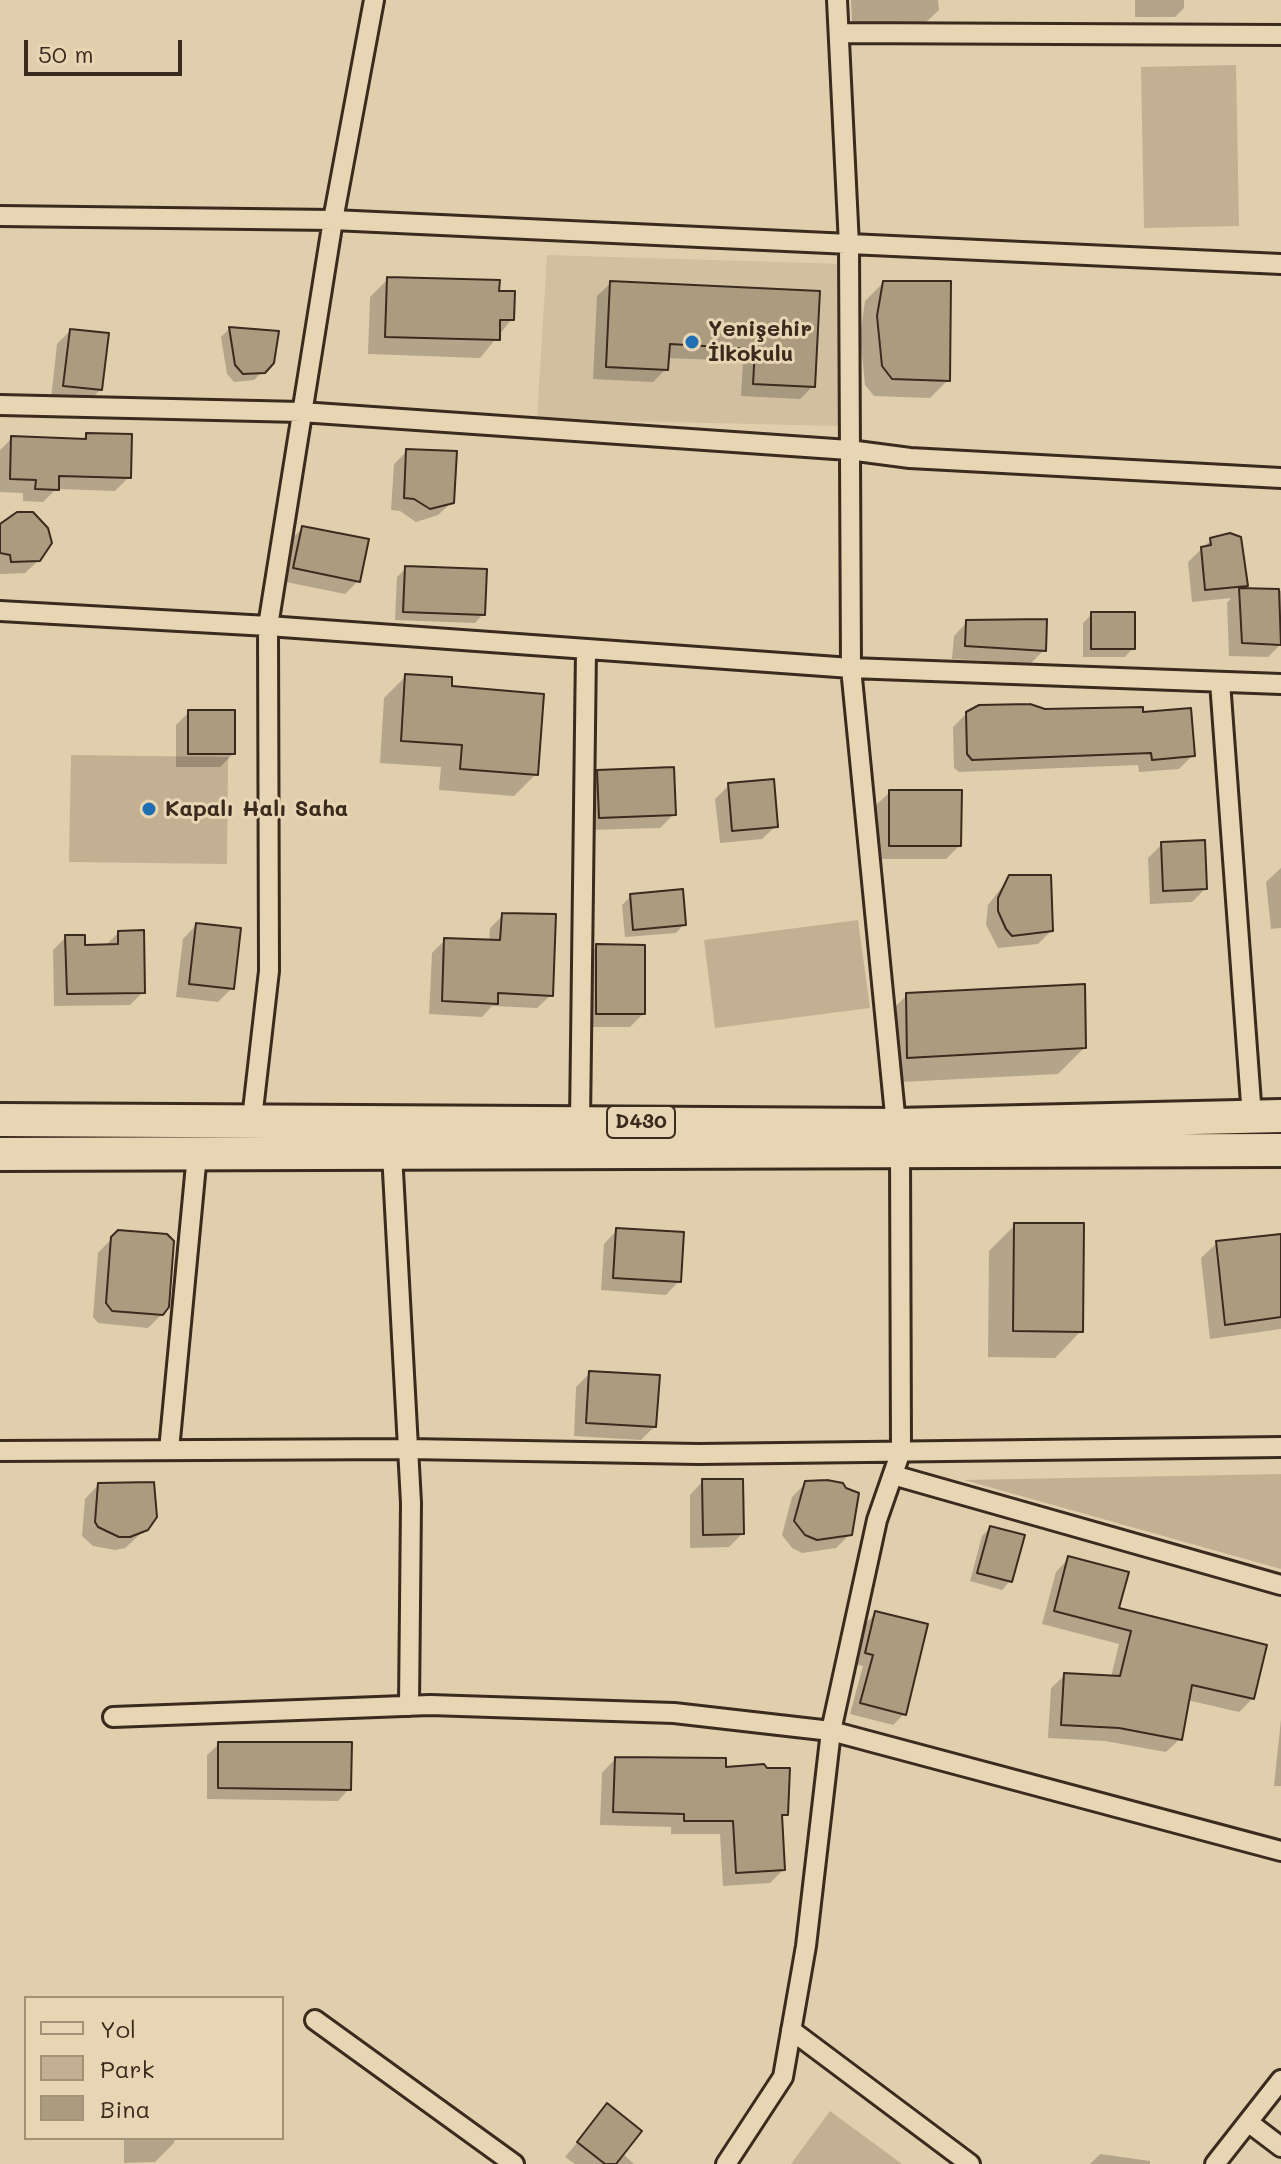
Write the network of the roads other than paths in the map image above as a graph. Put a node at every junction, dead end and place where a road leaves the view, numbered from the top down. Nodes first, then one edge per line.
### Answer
1 (374, 0) edge
2 (837, 0) edge
3 (839, 33) junction
4 (1281, 35) edge
5 (0, 216) edge
6 (333, 220) junction
7 (849, 245) junction
8 (1281, 264) edge
9 (0, 405) edge
10 (301, 412) junction
11 (849, 450) junction
12 (1281, 478) edge
13 (0, 611) edge
14 (268, 626) junction
15 (586, 650) junction
16 (851, 668) junction
17 (1220, 682) junction
18 (1281, 684) edge
19 (1266, 1116) edge
20 (252, 1119) junction
21 (0, 1120) edge
22 (580, 1121) junction
23 (898, 1138) junction
24 (1281, 1150) edge
25 (392, 1153) junction
26 (0, 1154) edge
27 (197, 1154) junction
28 (1281, 1447) edge
29 (408, 1449) junction
30 (169, 1450) junction
31 (0, 1451) edge
32 (901, 1451) junction
33 (893, 1475) junction
34 (1281, 1585) edge
35 (409, 1706) junction
36 (113, 1717) dead end
37 (831, 1731) junction
38 (1281, 1851) edge
39 (315, 2020) dead end
40 (791, 2030) junction
41 (1281, 2080) edge
42 (1248, 2122) junction
43 (1281, 2147) edge
44 (514, 2164) edge
45 (726, 2164) edge
46 (970, 2164) edge
47 (1215, 2164) edge

1 - 6 street
2 - 3 street
3 - 4 street
3 - 7 street
5 - 6 street
6 - 7 street
6 - 10 street
7 - 8 street
7 - 11 street
9 - 10 street
10 - 11 street
10 - 14 street
11 - 12 street
11 - 16 street
13 - 14 street
14 - 15 street
14 - 20 street
15 - 16 street
15 - 22 street
16 - 17 street
16 - 23 street
17 - 18 street
17 - 19 street
19 - 23 highway, D430
20 - 21 highway, D430
20 - 22 highway, D430
22 - 23 highway, D430
23 - 24 highway, D430
23 - 25 highway, D430
23 - 32 street
25 - 27 highway, D430
25 - 29 street
26 - 27 highway, D430
27 - 30 street
28 - 32 street
29 - 30 street
29 - 32 street
29 - 35 street
30 - 31 street
32 - 33 street
33 - 34 street
33 - 37 street
35 - 36 street
35 - 37 street
37 - 38 street
37 - 40 street
39 - 44 street
40 - 45 street
40 - 46 street
41 - 42 street
42 - 43 street
42 - 47 street

